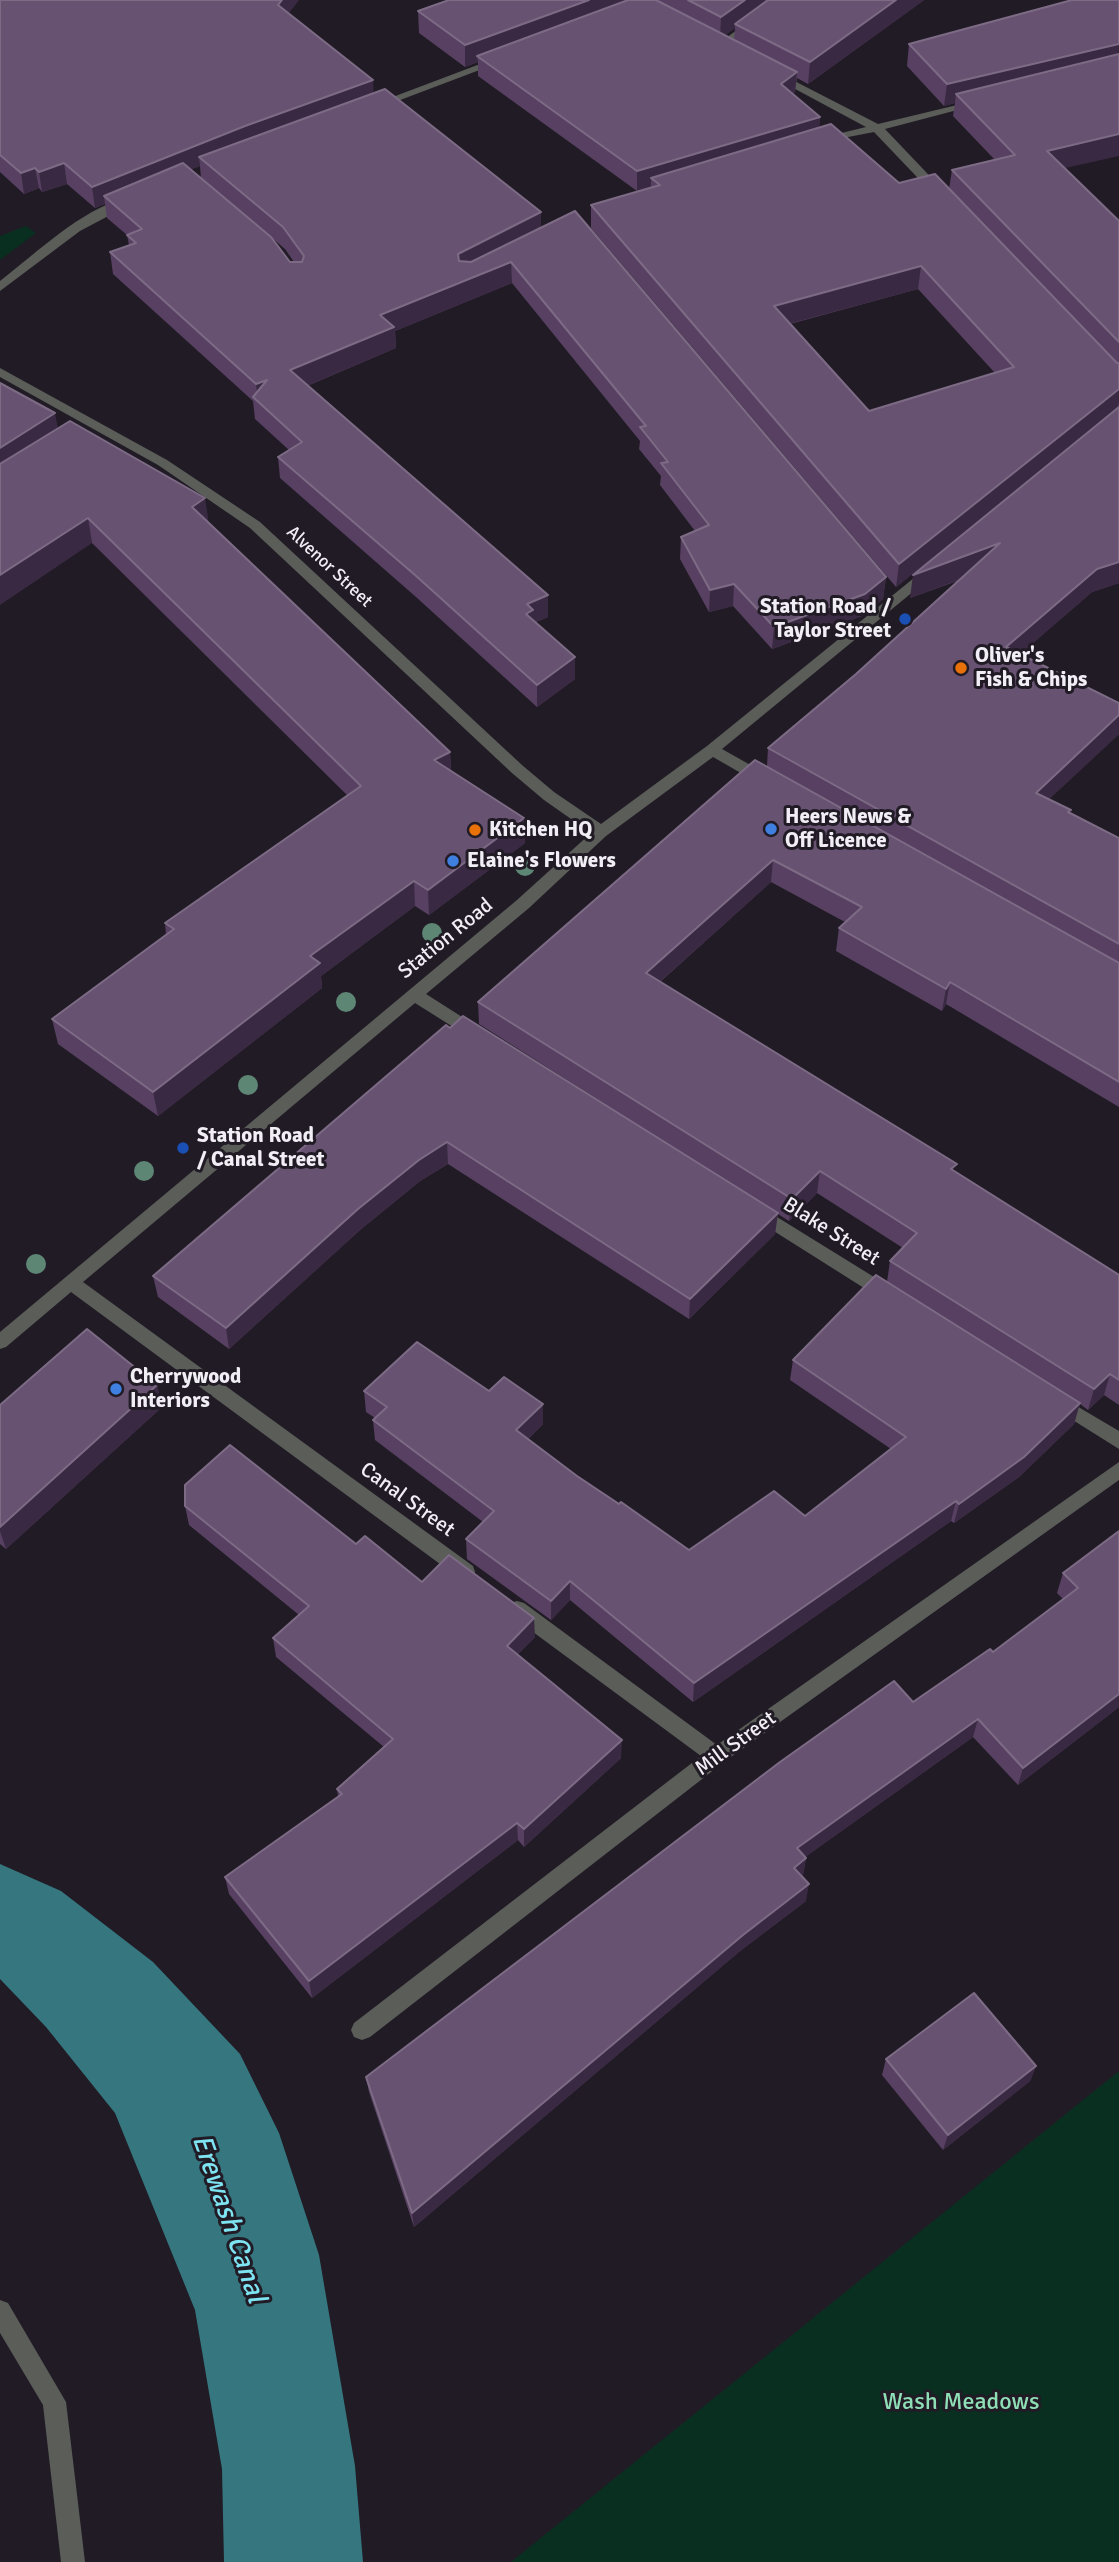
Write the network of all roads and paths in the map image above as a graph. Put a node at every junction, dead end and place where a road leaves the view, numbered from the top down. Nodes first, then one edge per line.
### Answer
1 (786, 0) edge
2 (732, 52) edge
3 (516, 54) edge
4 (768, 71) edge
5 (993, 100) edge
6 (363, 110) edge
7 (876, 127) junction
8 (805, 146) edge
9 (138, 196) edge
10 (953, 208) edge
11 (0, 287) edge
12 (0, 372) edge
13 (939, 565) edge
14 (712, 750) junction
15 (784, 790) edge
16 (601, 832) junction
17 (413, 994) junction
18 (495, 1046) edge
19 (743, 1202) edge
20 (70, 1282) junction
21 (907, 1307) edge
22 (0, 1342) edge
23 (1048, 1396) edge
24 (1119, 1441) edge
25 (1119, 1470) edge
26 (477, 1580) edge
27 (499, 1596) edge
28 (717, 1756) junction
29 (362, 2030) dead end
30 (0, 2311) edge
31 (73, 2562) edge

1 - 2 street
3 - 6 street
4 - 7 street
5 - 7 street
7 - 8 street
7 - 10 street
9 - 11 street
12 - 16 street, Alvenor Street
13 - 14 street, Station Road
14 - 15 street
14 - 16 street, Station Road
16 - 17 street, Station Road
17 - 18 street
17 - 20 street, Station Road
19 - 21 street, Blake Street
20 - 22 street, Station Road
20 - 26 street, Canal Street
23 - 24 street
25 - 28 street, Mill Street
27 - 28 street
28 - 29 street, Mill Street
30 - 31 street

